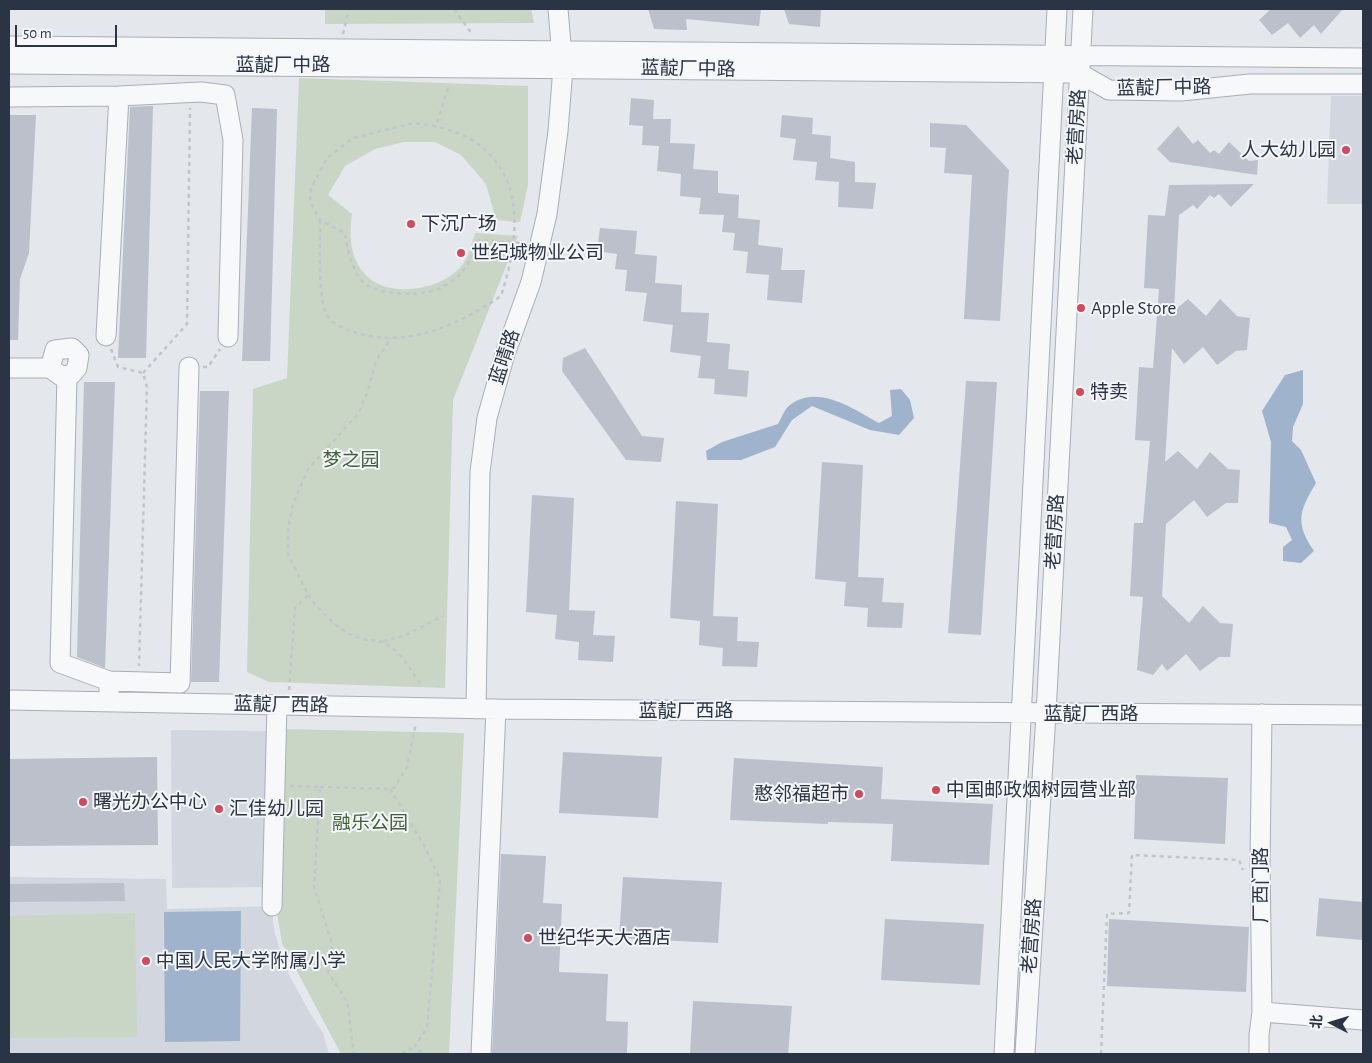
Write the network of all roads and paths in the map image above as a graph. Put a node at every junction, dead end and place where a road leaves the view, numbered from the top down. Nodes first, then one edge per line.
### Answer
1 (349, 9) edge
2 (454, 9) edge
3 (558, 9) edge
4 (1057, 9) edge
5 (1083, 9) edge
6 (336, 39) dead end
7 (476, 39) dead end
8 (9, 46) edge
9 (1054, 54) junction
10 (1080, 54) junction
11 (202, 56) junction
12 (1363, 58) edge
13 (563, 59) junction
14 (9, 64) edge
15 (1053, 73) junction
16 (1080, 74) junction
17 (1363, 84) edge
18 (448, 88) dead end
19 (195, 93) junction
20 (119, 96) junction
21 (9, 97) edge
22 (436, 126) junction
23 (320, 220) junction
24 (515, 242) junction
25 (533, 244) dead end
26 (106, 336) joint
27 (228, 337) joint
28 (189, 367) joint
29 (9, 368) edge
30 (50, 368) junction
31 (143, 372) junction
32 (67, 376) junction
33 (308, 595) dead end
34 (442, 616) dead end
35 (381, 641) junction
36 (109, 681) junction
37 (138, 682) junction
38 (420, 683) dead end
39 (9, 700) edge
40 (110, 702) junction
41 (277, 705) junction
42 (420, 708) junction
43 (476, 709) junction
44 (496, 709) junction
45 (1021, 714) junction
46 (1046, 714) junction
47 (1262, 714) junction
48 (1363, 715) edge
49 (320, 787) dead end
50 (390, 789) junction
51 (1239, 860) dead end
52 (272, 906) dead end
53 (1262, 1012) junction
54 (1363, 1020) edge
55 (415, 1046) junction
56 (402, 1054) edge
57 (422, 1054) edge
58 (481, 1054) edge
59 (1004, 1054) edge
60 (1025, 1054) edge
61 (1101, 1054) edge
62 (1259, 1054) edge

1 - 6 path
2 - 7 path
3 - 13 street, 蓝晴路
4 - 9 street, 老营房路
5 - 10 street, 老营房路
8 - 11 street, 蓝靛厂中路
9 - 10 street, 蓝靛厂中路
9 - 13 street, 蓝靛厂中路
9 - 15 street, 老营房路
10 - 12 street, 蓝靛厂中路
10 - 16 street, 老营房路
11 - 13 street, 蓝靛厂中路
11 - 14 street, 蓝靛厂中路
11 - 19 street
13 - 15 street, 蓝靛厂中路
13 - 43 street, 蓝晴路
15 - 16 street, 蓝靛厂中路
15 - 45 street, 老营房路
16 - 17 street, 蓝靛厂中路
16 - 46 street, 老营房路
18 - 22 path
19 - 20 street
19 - 27 street
19 - 31 path
20 - 21 street
20 - 26 street
22 - 23 path
22 - 24 path
23 - 24 path
23 - 24 path
24 - 25 path
26 - 31 path
27 - 28 path
28 - 37 street
29 - 30 street
30 - 32 street
30 - 32 street
31 - 37 path
32 - 36 street
33 - 35 path
34 - 35 path
35 - 38 path
36 - 37 street
36 - 40 street
39 - 40 street, 蓝靛厂西路
40 - 41 street, 蓝靛厂西路
41 - 42 street, 蓝靛厂西路
41 - 52 street
42 - 43 street, 蓝靛厂西路
42 - 50 path
43 - 44 street, 蓝靛厂西路
44 - 45 street, 蓝靛厂西路
44 - 58 street
45 - 46 street, 蓝靛厂西路
45 - 59 street, 老营房路
46 - 47 street, 蓝靛厂西路
46 - 60 street, 老营房路
47 - 48 street, 蓝靛厂西路
47 - 53 street, 厂西门路
49 - 50 path
50 - 55 path
51 - 61 path
53 - 54 street
53 - 62 street, 厂西门路
55 - 56 path
55 - 57 path

